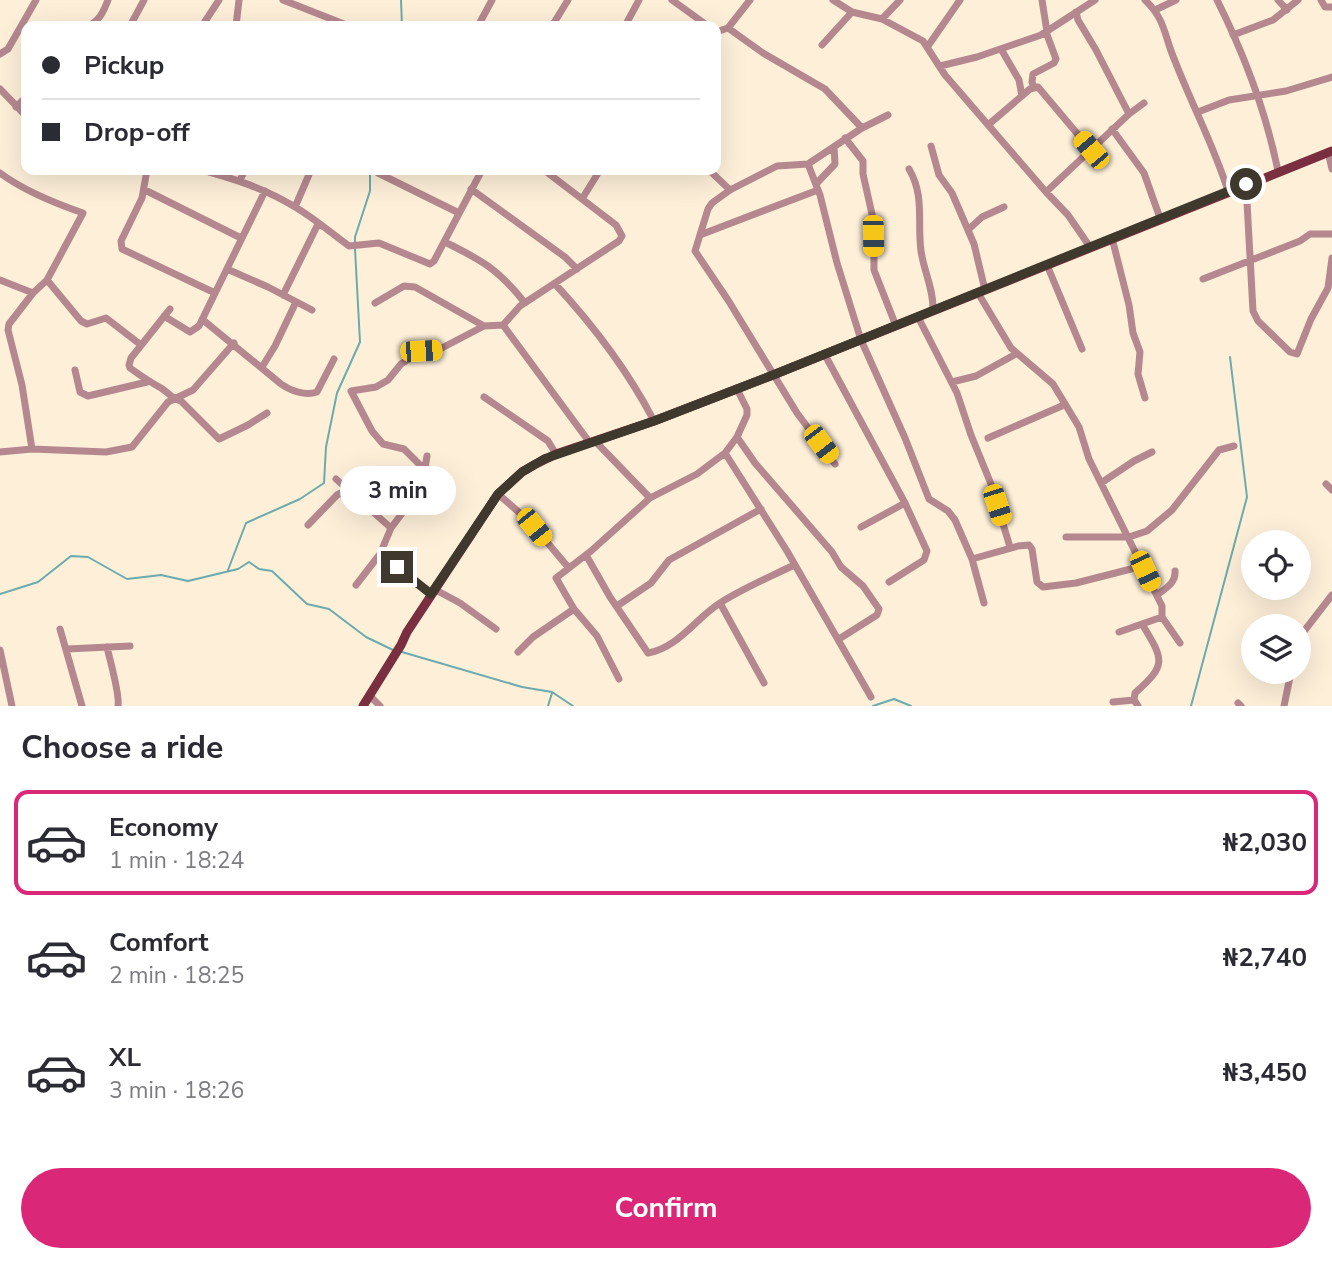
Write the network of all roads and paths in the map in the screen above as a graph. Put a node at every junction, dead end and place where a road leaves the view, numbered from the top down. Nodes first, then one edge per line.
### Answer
1 (36, 0) edge
2 (108, 0) edge
3 (144, 0) edge
4 (219, 0) edge
5 (239, 0) edge
6 (283, 0) edge
7 (492, 0) edge
8 (568, 0) edge
9 (639, 0) edge
10 (672, 0) edge
11 (833, 0) edge
12 (900, 0) edge
13 (960, 0) edge
14 (1042, 0) edge
15 (1095, 0) edge
16 (1144, 0) edge
17 (1176, 0) edge
18 (1217, 0) edge
19 (1278, 0) edge
20 (1298, 0) edge
21 (1321, 0) edge
22 (748, 1) edge
23 (1332, 7) edge
24 (1155, 10) junction
25 (1287, 10) junction
26 (852, 12) junction
27 (1076, 12) junction
28 (882, 19) junction
29 (28, 21) edge
30 (97, 21) edge
31 (133, 21) edge
32 (205, 21) edge
33 (237, 21) edge
34 (336, 21) edge
35 (481, 21) edge
36 (555, 21) edge
37 (628, 21) edge
38 (696, 21) edge
39 (728, 28) junction
40 (721, 30) edge
41 (1046, 32) junction
42 (21, 34) edge
43 (1233, 34) junction
44 (822, 45) dead end
45 (928, 46) junction
46 (1001, 49) junction
47 (0, 54) edge
48 (940, 66) junction
49 (1332, 77) edge
50 (1019, 80) junction
51 (1032, 88) junction
52 (0, 89) edge
53 (1022, 96) junction
54 (1256, 96) junction
55 (21, 102) edge
56 (1144, 103) dead end
57 (16, 107) junction
58 (21, 112) edge
59 (1198, 112) junction
60 (1129, 114) junction
61 (888, 115) dead end
62 (988, 125) junction
63 (862, 128) junction
64 (1112, 130) junction
65 (845, 138) junction
66 (931, 146) dead end
67 (835, 147) junction
68 (1091, 150) junction
69 (1330, 151) edge
70 (808, 164) junction
71 (909, 169) dead end
72 (1332, 169) edge
73 (1278, 171) junction
74 (0, 173) edge
75 (146, 175) edge
76 (221, 175) edge
77 (242, 175) edge
78 (309, 175) edge
79 (382, 175) edge
80 (479, 175) edge
81 (551, 175) edge
82 (597, 175) edge
83 (714, 175) edge
84 (240, 180) junction
85 (1246, 184) junction
86 (817, 187) junction
87 (471, 189) junction
88 (145, 190) junction
89 (730, 190) junction
90 (265, 191) junction
91 (1228, 191) junction
92 (1046, 192) junction
93 (582, 199) junction
94 (295, 207) junction
95 (1004, 207) dead end
96 (459, 213) junction
97 (1160, 218) junction
98 (318, 224) junction
99 (969, 229) junction
100 (1332, 234) edge
101 (700, 235) junction
102 (241, 238) junction
103 (1112, 238) junction
104 (444, 242) junction
105 (1090, 247) junction
106 (1332, 258) edge
107 (1250, 260) junction
108 (1047, 265) junction
109 (227, 269) junction
110 (577, 269) junction
111 (1203, 278) dead end
112 (1331, 278) edge
113 (0, 280) edge
114 (47, 280) junction
115 (555, 284) junction
116 (981, 292) junction
117 (33, 293) junction
118 (215, 293) junction
119 (283, 295) junction
120 (296, 302) junction
121 (375, 303) dead end
122 (525, 303) junction
123 (170, 309) dead end
124 (312, 310) dead end
125 (933, 311) junction
126 (164, 316) junction
127 (918, 317) junction
128 (203, 320) junction
129 (484, 326) junction
130 (503, 326) junction
131 (896, 326) junction
132 (861, 340) junction
133 (234, 343) junction
134 (141, 345) junction
135 (1083, 349) dead end
136 (1016, 354) junction
137 (825, 355) junction
138 (334, 359) dead end
139 (262, 367) junction
140 (75, 370) dead end
141 (773, 375) junction
142 (147, 382) junction
143 (952, 382) junction
144 (737, 389) junction
145 (484, 397) dead end
146 (1145, 398) dead end
147 (173, 399) junction
148 (1064, 405) junction
149 (267, 413) dead end
150 (654, 421) junction
151 (737, 437) junction
152 (988, 438) dead end
153 (592, 442) junction
154 (1234, 446) dead end
155 (32, 449) junction
156 (0, 452) edge
157 (1152, 452) dead end
158 (725, 453) junction
159 (556, 454) junction
160 (427, 456) dead end
161 (835, 464) dead end
162 (426, 471) junction
163 (335, 480) dead end
164 (1101, 483) junction
165 (347, 490) junction
166 (498, 494) junction
167 (650, 498) junction
168 (905, 503) junction
169 (761, 509) junction
170 (308, 525) dead end
171 (861, 527) dead end
172 (391, 528) junction
173 (1066, 537) dead end
174 (1129, 537) junction
175 (1010, 547) junction
176 (380, 554) junction
177 (586, 555) junction
178 (1138, 556) junction
179 (972, 559) junction
180 (794, 565) junction
181 (568, 567) junction
182 (1175, 571) dead end
183 (890, 582) dead end
184 (356, 585) dead end
185 (433, 592) junction
186 (1157, 595) junction
187 (1332, 595) edge
188 (720, 603) junction
189 (984, 603) dead end
190 (617, 606) junction
191 (574, 609) junction
192 (1162, 617) junction
193 (1311, 622) edge
194 (1142, 624) junction
195 (60, 629) dead end
196 (496, 629) dead end
197 (1119, 632) dead end
198 (839, 639) junction
199 (1180, 643) dead end
200 (130, 646) dead end
201 (107, 647) junction
202 (67, 649) junction
203 (0, 650) edge
204 (519, 652) dead end
205 (619, 679) dead end
206 (764, 683) dead end
207 (1288, 684) edge
208 (369, 695) junction
209 (871, 697) dead end
210 (1113, 702) dead end
211 (1136, 703) edge
212 (12, 705) edge
213 (82, 705) edge
214 (118, 705) edge
215 (363, 705) edge
216 (380, 705) edge
217 (1284, 705) edge

1 - 29 street
2 - 30 street
3 - 31 street
4 - 32 street
5 - 33 street
6 - 34 street
7 - 35 street
8 - 36 street
9 - 37 street
10 - 38 street
11 - 26 street
12 - 28 street
13 - 45 street
14 - 41 street
15 - 27 street
16 - 24 street
17 - 24 street
18 - 43 street
19 - 25 street
20 - 25 street
21 - 23 street
22 - 39 street
24 - 59 street
25 - 43 street
26 - 28 street
26 - 44 street
27 - 41 street
27 - 60 street
28 - 45 street
39 - 40 street
39 - 63 street
41 - 46 street
41 - 51 street
42 - 47 street
43 - 54 street
45 - 48 street
46 - 48 street
46 - 50 street
48 - 62 street
49 - 54 street
50 - 51 street
50 - 53 street
51 - 53 street
51 - 68 street
52 - 57 street
53 - 62 street
54 - 59 street
54 - 73 street
55 - 57 street
56 - 60 street
57 - 58 street
59 - 91 street
60 - 64 street
61 - 63 street
62 - 92 street
63 - 65 street
64 - 68 street
64 - 97 street
65 - 67 street
65 - 131 street
66 - 99 street
67 - 70 street
67 - 86 street
68 - 92 street
69 - 72 street
69 - 73 main road
70 - 86 street
70 - 89 street
71 - 125 street
73 - 85 main road
74 - 114 street
75 - 88 street
76 - 84 street
77 - 84 street
78 - 94 street
79 - 96 street
80 - 87 street
81 - 93 street
82 - 93 street
83 - 89 street
84 - 90 street
85 - 91 main road
85 - 107 street
86 - 101 street
86 - 132 street
87 - 96 street
87 - 110 street
88 - 102 street
88 - 118 street
89 - 101 street
90 - 94 street
90 - 102 street
91 - 97 main road
92 - 105 street
93 - 110 street
94 - 98 street
95 - 99 street
96 - 104 street
97 - 103 main road
98 - 104 street
98 - 119 street
99 - 116 street
100 - 107 street
101 - 141 street
102 - 109 street
103 - 105 main road
103 - 146 street
104 - 122 street
105 - 108 main road
106 - 112 street
107 - 111 street
107 - 112 street
108 - 116 main road
108 - 135 street
109 - 118 street
109 - 119 street
110 - 115 street
113 - 117 street
114 - 117 street
114 - 134 street
115 - 122 street
115 - 150 street
116 - 125 main road
116 - 136 street
117 - 155 street
118 - 128 street
119 - 120 street
120 - 124 street
120 - 139 street
121 - 129 street
122 - 130 street
123 - 126 street
125 - 127 main road
126 - 128 street
126 - 134 street
127 - 131 main road
127 - 143 street
128 - 133 street
129 - 130 street
129 - 162 street
130 - 153 street
131 - 132 main road
132 - 137 main road
132 - 179 street
133 - 139 street
133 - 147 street
134 - 142 street
136 - 143 street
136 - 148 street
137 - 141 main road
137 - 168 street
138 - 139 street
140 - 142 street
141 - 144 main road
141 - 161 street
142 - 147 street
143 - 175 street
144 - 150 main road
144 - 151 street
145 - 159 street
147 - 149 street
147 - 155 street
148 - 152 street
148 - 164 street
150 - 153 main road
151 - 158 street
151 - 198 street
153 - 159 main road
153 - 167 street
154 - 174 street
155 - 156 street
157 - 164 street
158 - 167 street
158 - 169 street
159 - 166 main road
160 - 162 street
162 - 172 street
163 - 165 street
164 - 174 street
165 - 170 street
165 - 172 street
166 - 181 street
166 - 185 main road
167 - 177 street
168 - 171 street
168 - 183 street
169 - 180 street
169 - 190 street
172 - 176 street
173 - 174 street
174 - 178 street
175 - 178 street
175 - 179 street
176 - 184 street
176 - 185 street
177 - 181 street
177 - 190 street
178 - 186 street
179 - 189 street
180 - 188 street
180 - 198 street
181 - 191 street
182 - 186 street
185 - 196 street
185 - 208 main road
186 - 192 street
187 - 193 street
188 - 190 street
188 - 206 street
191 - 204 street
191 - 205 street
192 - 194 street
192 - 199 street
194 - 197 street
194 - 211 street
195 - 202 street
198 - 209 street
200 - 201 street
201 - 202 street
201 - 214 street
202 - 213 street
203 - 212 street
207 - 217 street
208 - 215 main road
208 - 216 street
210 - 211 street

